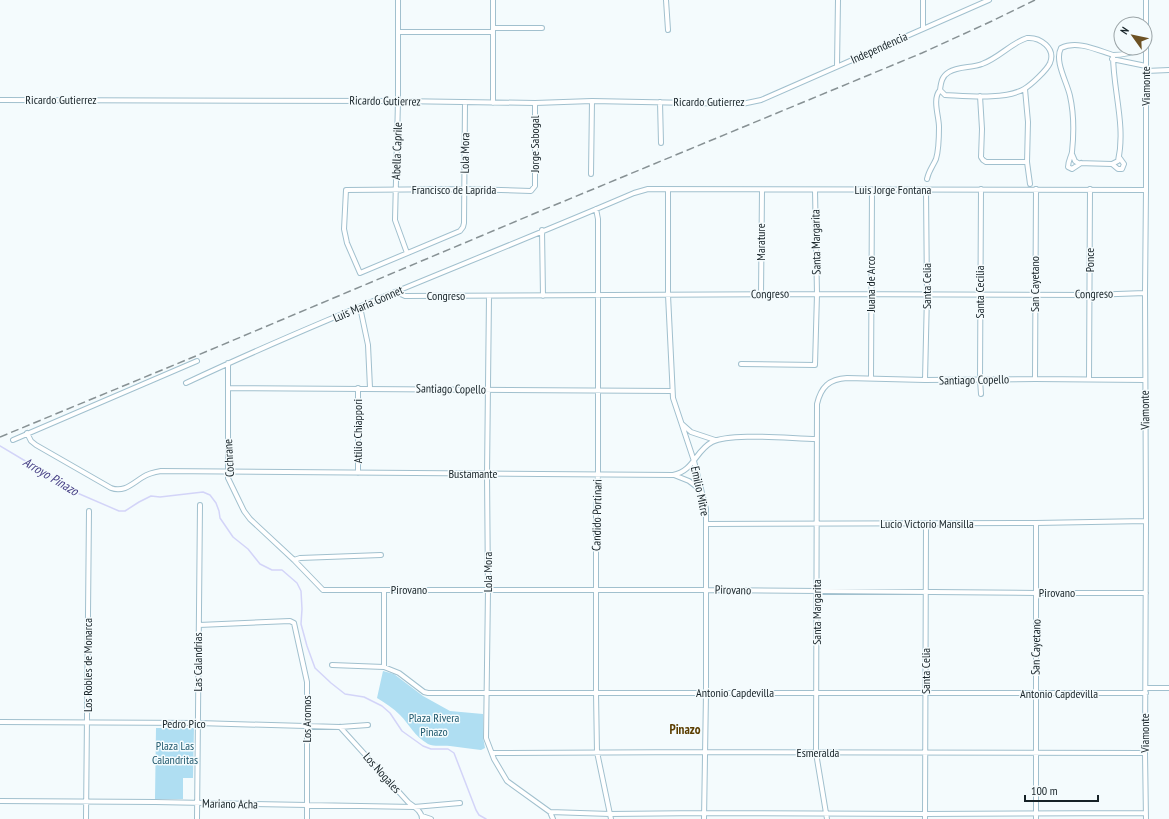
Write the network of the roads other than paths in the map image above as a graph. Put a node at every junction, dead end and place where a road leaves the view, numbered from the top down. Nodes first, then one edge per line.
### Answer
1 (398, 0) edge
2 (493, 0) edge
3 (666, 0) edge
4 (838, 0) edge
5 (923, 0) edge
6 (989, 0) edge
7 (1146, 0) edge
8 (1146, 16) edge
9 (542, 28) dead end
10 (924, 28) junction
11 (493, 30) junction
12 (668, 30) dead end
13 (399, 32) junction
14 (1120, 56) edge
15 (1146, 56) edge
16 (1113, 58) junction
17 (1050, 64) junction
18 (837, 66) junction
19 (1060, 66) junction
20 (1146, 68) junction
21 (1169, 70) edge
22 (1024, 89) junction
23 (940, 90) junction
24 (770, 96) joint
25 (980, 96) junction
26 (0, 100) edge
27 (398, 101) junction
28 (465, 102) junction
29 (493, 102) junction
30 (592, 102) junction
31 (660, 102) junction
32 (535, 103) junction
33 (661, 143) dead end
34 (1072, 153) junction
35 (1119, 157) junction
36 (1027, 162) junction
37 (1081, 163) junction
38 (1112, 164) junction
39 (591, 174) dead end
40 (927, 179) dead end
41 (1030, 184) dead end
42 (535, 186) joint
43 (396, 189) junction
44 (464, 189) junction
45 (981, 189) junction
46 (1036, 189) junction
47 (1090, 189) junction
48 (668, 190) junction
49 (762, 190) junction
50 (815, 190) junction
51 (872, 190) junction
52 (1146, 190) junction
53 (640, 191) joint
54 (926, 191) junction
55 (596, 209) junction
56 (542, 230) junction
57 (407, 253) junction
58 (396, 292) junction
59 (1144, 293) junction
60 (761, 294) junction
61 (817, 294) junction
62 (871, 294) junction
63 (927, 294) junction
64 (980, 294) junction
65 (1035, 294) junction
66 (668, 295) junction
67 (1090, 295) junction
68 (489, 296) junction
69 (543, 296) junction
70 (598, 296) junction
71 (360, 307) junction
72 (198, 360) dead end
73 (228, 363) junction
74 (741, 364) dead end
75 (871, 378) junction
76 (1035, 379) junction
77 (1089, 379) junction
78 (925, 380) junction
79 (980, 380) junction
80 (1145, 380) junction
81 (186, 383) dead end
82 (229, 388) junction
83 (358, 388) junction
84 (370, 388) junction
85 (488, 390) junction
86 (597, 390) junction
87 (672, 391) junction
88 (981, 394) dead end
89 (817, 404) joint
90 (682, 424) junction
91 (27, 434) junction
92 (816, 439) junction
93 (13, 440) dead end
94 (716, 440) junction
95 (694, 461) junction
96 (227, 472) junction
97 (358, 473) junction
98 (487, 474) junction
99 (598, 474) junction
100 (673, 475) junction
101 (701, 491) junction
102 (200, 505) dead end
103 (89, 511) dead end
104 (1146, 521) junction
105 (1036, 523) junction
106 (707, 524) junction
107 (816, 524) junction
108 (926, 524) junction
109 (381, 555) dead end
110 (294, 560) junction
111 (321, 589) joint
112 (384, 590) junction
113 (488, 590) junction
114 (597, 590) junction
115 (706, 590) junction
116 (817, 591) junction
117 (926, 592) junction
118 (1146, 592) junction
119 (1037, 593) junction
120 (199, 625) junction
121 (332, 665) dead end
122 (384, 667) junction
123 (1169, 688) edge
124 (1146, 690) junction
125 (596, 693) junction
126 (706, 693) junction
127 (486, 694) junction
128 (817, 694) junction
129 (926, 694) junction
130 (1035, 694) junction
131 (0, 722) edge
132 (87, 723) junction
133 (198, 723) junction
134 (307, 725) junction
135 (368, 725) dead end
136 (340, 727) junction
137 (597, 752) junction
138 (705, 752) junction
139 (492, 753) junction
140 (816, 753) junction
141 (926, 753) junction
142 (1145, 753) junction
143 (1035, 754) junction
144 (0, 801) edge
145 (86, 802) junction
146 (197, 803) junction
147 (460, 803) dead end
148 (307, 805) junction
149 (414, 807) junction
150 (550, 812) junction
151 (704, 813) junction
152 (826, 813) junction
153 (1146, 813) junction
154 (1036, 814) junction
155 (610, 817) edge
156 (925, 817) edge
157 (422, 818) edge
158 (86, 819) edge
159 (197, 819) edge
160 (307, 819) edge
161 (431, 819) edge
162 (553, 819) edge
163 (704, 819) edge
164 (827, 819) edge
165 (1036, 819) edge
166 (1146, 819) edge

1 - 13 street, Abella Caprile
2 - 11 street
3 - 12 street
4 - 18 street
5 - 10 street
6 - 10 street, Independencia
7 - 8 street, Viamonte
9 - 11 street
10 - 18 street, Independencia
11 - 13 street
11 - 29 street
13 - 27 street, Abella Caprile
14 - 16 street
15 - 20 street, Viamonte
16 - 19 street
16 - 20 street
16 - 35 street
17 - 19 street
17 - 22 street
17 - 23 street
18 - 24 street, Independencia
19 - 34 street
20 - 21 street
20 - 52 street, Viamonte
22 - 25 street
22 - 36 street
23 - 25 street
23 - 40 street
24 - 31 street, Ricardo Gutierrez
25 - 36 street
26 - 27 street, Ricardo Gutierrez
27 - 28 street, Ricardo Gutierrez
27 - 43 street, Abella Caprile
28 - 29 street, Ricardo Gutierrez
28 - 44 street, Lola Mora
29 - 32 street, Ricardo Gutierrez
30 - 31 street, Ricardo Gutierrez
30 - 32 street, Ricardo Gutierrez
30 - 39 street
31 - 33 street
32 - 42 street, Jorge Sabogal
34 - 37 street
34 - 37 street
35 - 38 street
35 - 38 street
36 - 41 street
37 - 38 street
42 - 44 street, Francisco de Laprida
43 - 44 street, Francisco de Laprida
43 - 57 street, Abella Caprile
43 - 57 street, Francisco de Laprida
44 - 57 street, Lola Mora
45 - 46 street, Luis Jorge Fontana
45 - 54 street, Luis Jorge Fontana
45 - 64 street, Santa Cecilia
46 - 47 street, Luis Jorge Fontana
46 - 65 street, San Cayetano
47 - 52 street, Luis Jorge Fontana
47 - 67 street, Ponce
48 - 49 street, Luis Jorge Fontana
48 - 53 street, Luis Jorge Fontana
48 - 66 street, Emilio Mitre
49 - 50 street, Luis Jorge Fontana
49 - 60 street, Marature
50 - 51 street, Luis Jorge Fontana
50 - 61 street, Santa Margarita
51 - 54 street, Luis Jorge Fontana
51 - 62 street, Juana de Arco
52 - 59 street, Viamonte
53 - 55 street, Luis María Gonnet
54 - 63 street, Santa Celia
55 - 56 street, Luis María Gonnet
55 - 70 street, Candido Portinari
56 - 58 street, Luis María Gonnet
56 - 69 street
58 - 68 street, Congreso
58 - 71 street, Luis María Gonnet
59 - 67 street, Congreso
59 - 80 street, Viamonte
60 - 61 street, Congreso
60 - 66 street, Congreso
61 - 62 street, Congreso
61 - 74 street, Santa Margarita
62 - 63 street, Congreso
62 - 75 street, Juana de Arco
63 - 64 street, Congreso
63 - 78 street, Santa Celia
64 - 65 street, Congreso
64 - 79 street, Santa Cecilia
65 - 67 street, Congreso
65 - 76 street, San Cayetano
66 - 70 street, Congreso
66 - 87 street, Emilio Mitre
67 - 77 street, Ponce
68 - 69 street, Congreso
68 - 85 street, Lola Mora
69 - 70 street, Congreso
70 - 86 street, Candido Portinari
71 - 73 street, Luis María Gonnet
71 - 84 street, Atilio Chiappori
72 - 91 street
73 - 81 street, Luis María Gonnet
73 - 82 street, Cochrane
75 - 78 street, Santiago Copello
75 - 89 street, Santiago Copello
76 - 77 street, Santiago Copello
76 - 79 street, Santiago Copello
77 - 80 street, Santiago Copello
78 - 79 street, Santiago Copello
79 - 88 street, Santa Cecilia
80 - 104 street, Viamonte
82 - 83 street, Santiago Copello
82 - 96 street, Cochrane
83 - 84 street, Santiago Copello
83 - 97 street, Atilio Chiappori
84 - 85 street, Santiago Copello
85 - 86 street, Santiago Copello
85 - 98 street, Lola Mora
86 - 87 street, Santiago Copello
86 - 99 street, Candido Portinari
87 - 90 street, Emilio Mitre
89 - 92 street, Santa Margarita
90 - 94 street
90 - 95 street, Emilio Mitre
91 - 93 street
91 - 96 street, Bustamante
92 - 94 street
92 - 107 street, Santa Margarita
94 - 95 street
95 - 100 street
95 - 101 street, Emilio Mitre
96 - 97 street, Bustamante
96 - 110 street, Cochrane
97 - 98 street, Bustamante
98 - 99 street, Bustamante
98 - 113 street, Lola Mora
99 - 100 street, Bustamante
99 - 114 street, Candido Portinari
100 - 101 street
101 - 106 street, Emilio Mitre
102 - 120 street, Las Calandrias
103 - 132 street, Los Robles de Monarca
104 - 105 street, Lucio Victorio Mansilla
104 - 118 street, Viamonte
105 - 108 street, Lucio Victorio Mansilla
105 - 119 street, San Cayetano
106 - 107 street, Lucio Victorio Mansilla
106 - 115 street, Emilio Mitre
107 - 108 street, Lucio Victorio Mansilla
107 - 116 street, Santa Margarita
108 - 117 street, Santa Celia
109 - 110 street
110 - 111 street, Cochrane
111 - 112 street, Pirovano
112 - 113 street, Pirovano
112 - 122 street
113 - 114 street, Pirovano
113 - 127 street, Lola Mora
114 - 115 street, Pirovano
114 - 125 street, Candido Portinari
115 - 116 street, Pirovano
115 - 126 street, Emilio Mitre
116 - 117 street, Pirovano
116 - 128 street, Santa Margarita
117 - 119 street, Pirovano
117 - 129 street, Santa Celia
118 - 119 street, Pirovano
118 - 124 street, Viamonte
119 - 130 street, San Cayetano
120 - 133 street, Las Calandrias
120 - 134 street, Los Aromos
121 - 122 street, Antonio Capdevilla
122 - 127 street, Antonio Capdevilla
123 - 124 street, Antonio Capdevilla
124 - 130 street, Antonio Capdevilla
124 - 142 street, Viamonte
125 - 126 street, Antonio Capdevilla
125 - 127 street, Antonio Capdevilla
125 - 137 street, Candido Portinari
126 - 128 street, Antonio Capdevilla
126 - 138 street, Emilio Mitre
127 - 139 street, Lola Mora
128 - 129 street, Antonio Capdevilla
128 - 140 street, Santa Margarita
129 - 130 street, Antonio Capdevilla
129 - 141 street, Santa Celia
130 - 143 street, San Cayetano
131 - 132 street, Pedro Pico
132 - 133 street, Pedro Pico
132 - 145 street, Los Robles de Monarca
133 - 134 street, Pedro Pico
133 - 146 street, Las Calandrias
134 - 136 street, Pedro Pico
134 - 148 street, Los Aromos
135 - 136 street, Pedro Pico
136 - 149 street, Los Nogales
137 - 138 street, Esmeralda
137 - 139 street, Esmeralda
137 - 155 street, Candido Portinari
138 - 140 street, Esmeralda
138 - 151 street, Emilio Mitre
139 - 150 street, Lola Mora
140 - 141 street, Esmeralda
140 - 152 street, Santa Margarita
141 - 143 street, Esmeralda
141 - 156 street, Santa Celia
142 - 143 street, Esmeralda
142 - 153 street, Viamonte
143 - 154 street, San Cayetano
144 - 145 street, Mariano Acha
145 - 146 street, Mariano Acha
145 - 158 street, Los Robles de Monarca
146 - 148 street, Mariano Acha
146 - 159 street, Las Calandrias
147 - 149 street, Mariano Acha
148 - 149 street, Mariano Acha
148 - 160 street, Los Aromos
149 - 157 street, Los Nogales
150 - 155 street
150 - 162 street
151 - 152 street
151 - 155 street
151 - 163 street, Emilio Mitre
152 - 156 street
152 - 164 street, Santa Margarita
153 - 154 street
153 - 166 street, Viamonte
154 - 156 street
154 - 165 street, San Cayetano
157 - 161 street

